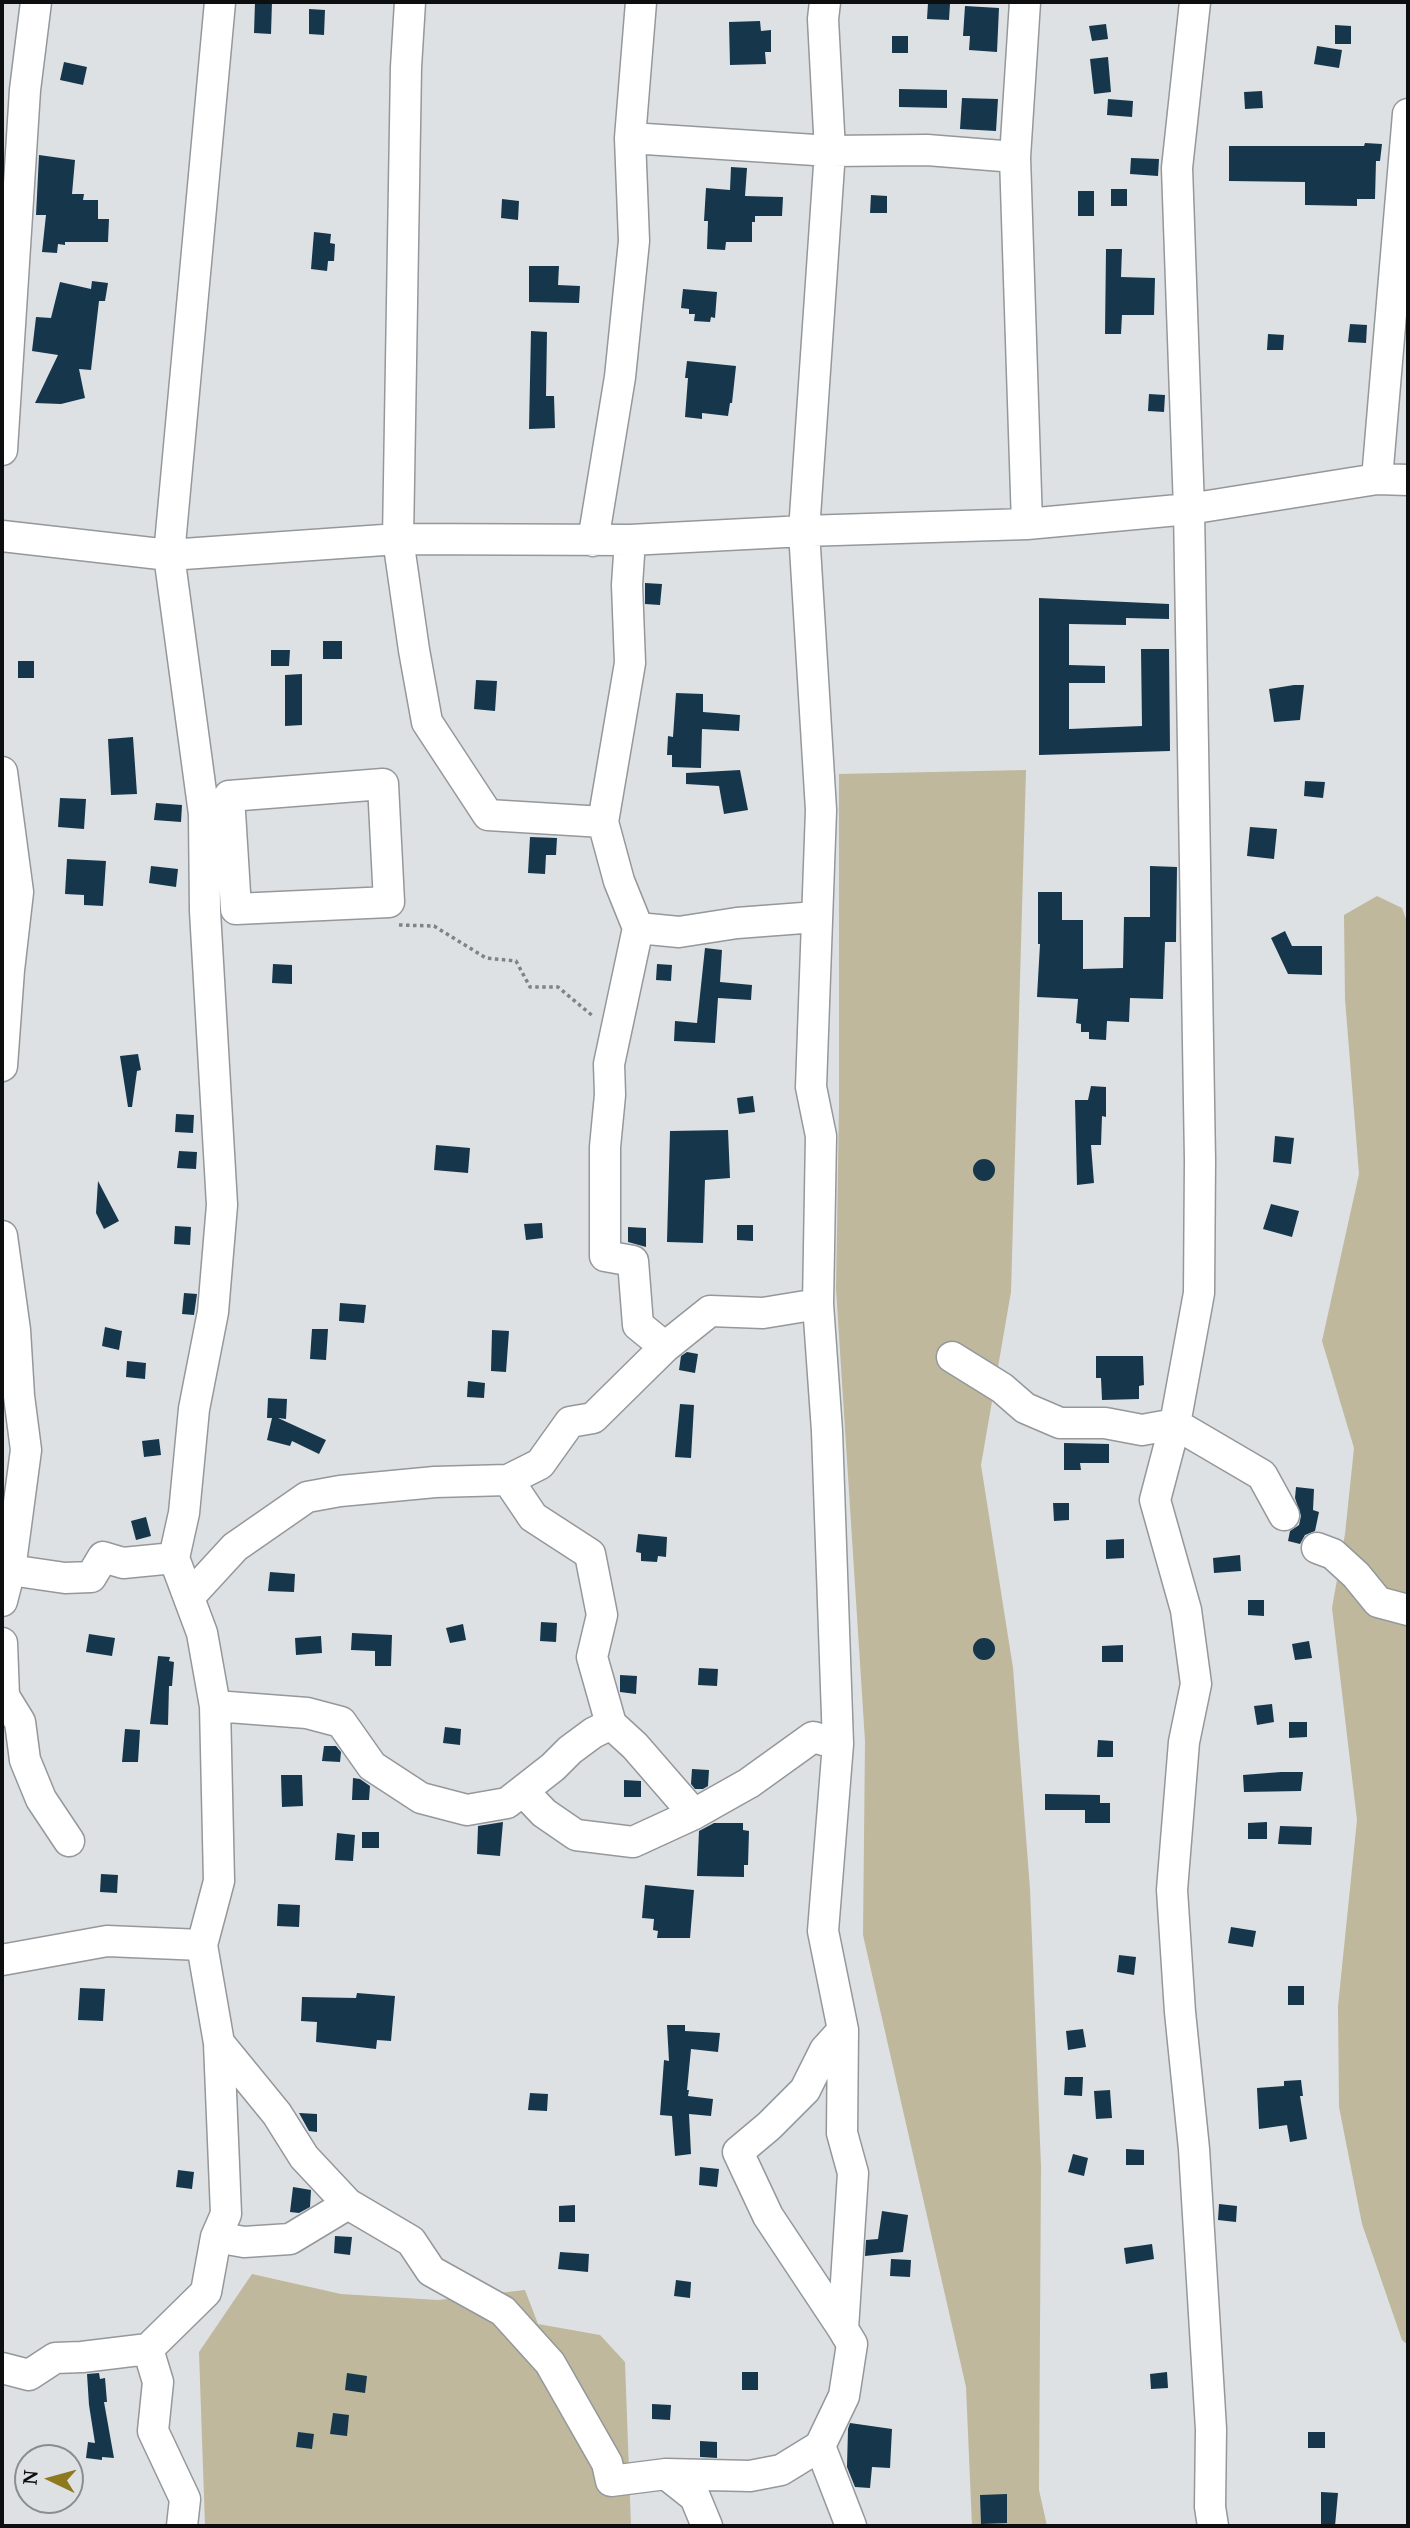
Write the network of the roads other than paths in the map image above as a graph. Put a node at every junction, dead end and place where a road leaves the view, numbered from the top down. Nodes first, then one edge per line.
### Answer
1 (36, 2) edge
2 (220, 2) edge
3 (410, 2) edge
4 (641, 2) edge
5 (825, 2) edge
6 (1025, 2) edge
7 (1195, 2) edge
8 (1408, 114) edge
9 (630, 138) junction
10 (830, 151) junction
11 (1015, 157) junction
12 (2, 450) edge
13 (1377, 479) junction
14 (1408, 480) edge
15 (1189, 509) junction
16 (1027, 524) junction
17 (804, 531) junction
18 (2, 536) edge
19 (398, 539) junction
20 (630, 540) junction
21 (593, 541) junction
22 (169, 555) junction
23 (2, 772) edge
24 (603, 822) junction
25 (236, 909) joint
26 (816, 917) junction
27 (638, 928) junction
28 (2, 1066) edge
29 (2, 1236) edge
30 (818, 1304) junction
31 (665, 1347) junction
32 (952, 1357) dead end
33 (1175, 1424) junction
34 (508, 1480) junction
35 (1284, 1515) dead end
36 (1317, 1548) dead end
37 (174, 1558) junction
38 (10, 1570) junction
39 (189, 1597) junction
40 (2, 1601) edge
41 (1408, 1610) edge
42 (2, 1643) edge
43 (215, 1706) junction
44 (611, 1724) junction
45 (838, 1744) junction
46 (523, 1791) junction
47 (694, 1814) junction
48 (69, 1841) dead end
49 (202, 1945) junction
50 (2, 1960) edge
51 (843, 2030) junction
52 (219, 2043) junction
53 (348, 2204) junction
54 (216, 2237) junction
55 (843, 2329) junction
56 (148, 2349) junction
57 (2, 2368) edge
58 (820, 2446) junction
59 (666, 2474) junction
60 (182, 2526) edge
61 (707, 2526) edge
62 (850, 2526) edge
63 (1213, 2526) edge

1 - 12 street
2 - 22 street
3 - 19 street
4 - 9 street
5 - 10 street
6 - 11 street
7 - 15 street
8 - 13 street
9 - 10 street
9 - 21 street
10 - 11 street
10 - 17 street
11 - 16 street
13 - 14 street
13 - 15 street
15 - 16 street
15 - 33 street
16 - 17 street
17 - 20 street
17 - 26 street
18 - 22 street
19 - 21 street
19 - 22 street
19 - 24 street
20 - 21 street
20 - 24 street
22 - 37 street
23 - 28 street
24 - 27 street
25 - 25 street
26 - 27 street
26 - 30 street
27 - 31 street
29 - 38 street
30 - 31 street
30 - 45 street
31 - 34 street
32 - 33 street
33 - 35 street
33 - 63 street
34 - 39 street
34 - 44 street
36 - 41 street
37 - 38 street
37 - 39 street
38 - 40 street
39 - 43 street
42 - 48 street
43 - 46 street
43 - 49 street
44 - 46 street
44 - 47 street
45 - 47 street
45 - 51 street
46 - 47 street
49 - 50 street
49 - 52 street
51 - 55 street
51 - 55 street
52 - 53 street
52 - 54 street
53 - 54 street
53 - 59 street
54 - 56 street
55 - 58 street
56 - 57 street
56 - 60 street
58 - 59 street
58 - 62 street
59 - 61 street

